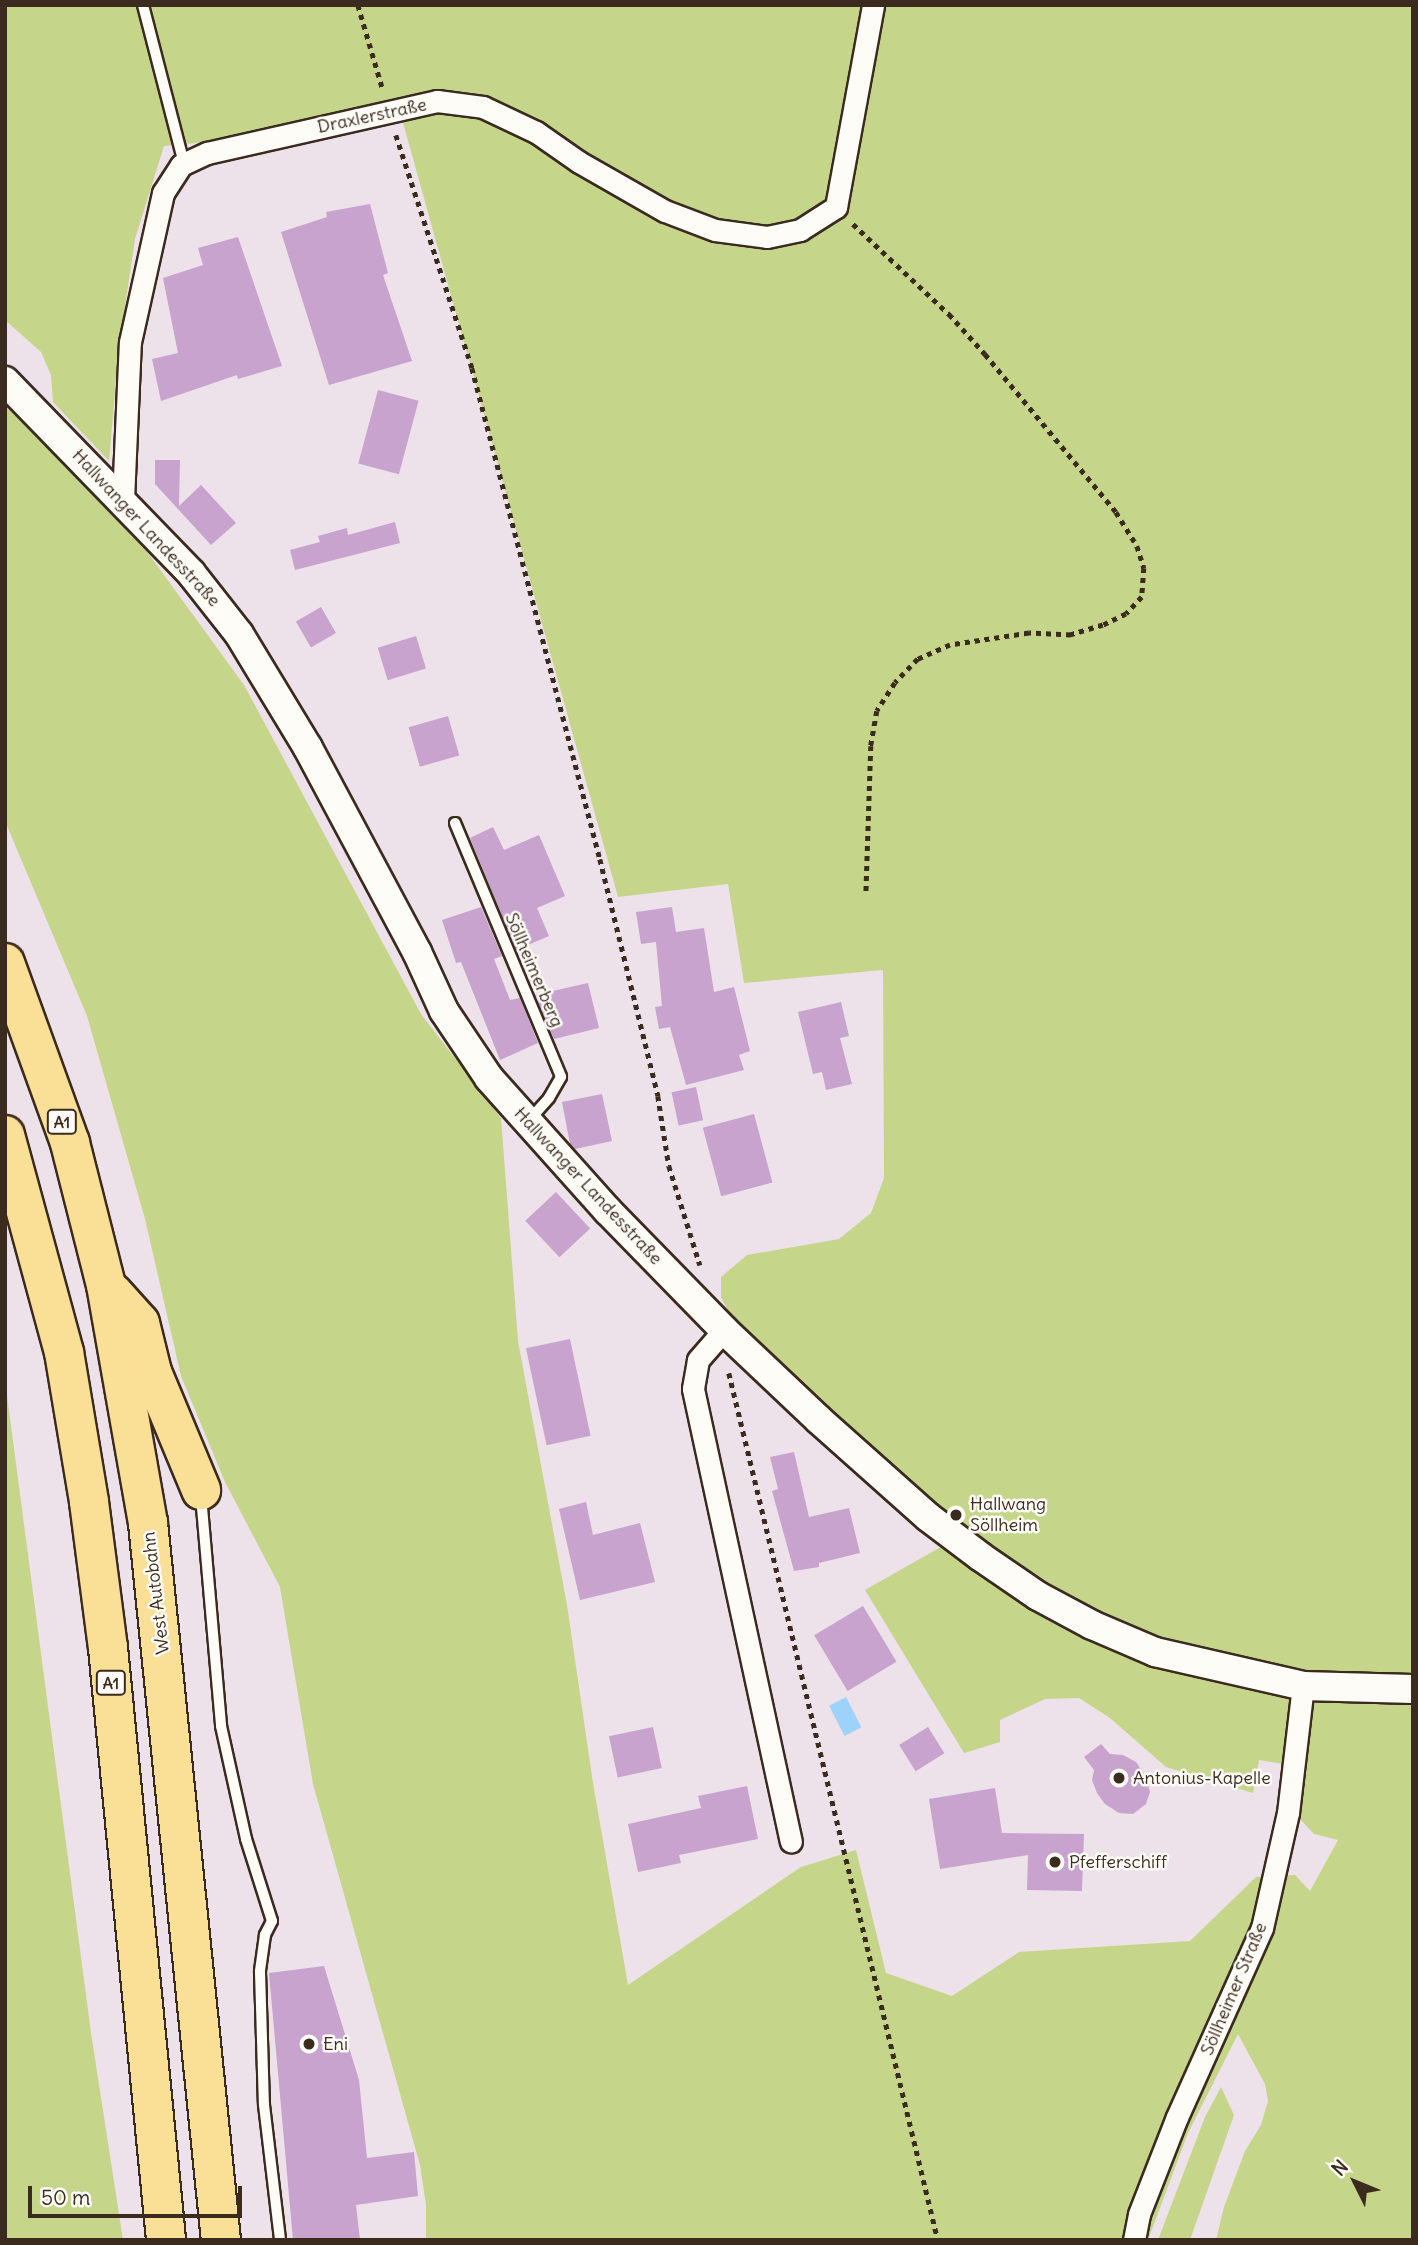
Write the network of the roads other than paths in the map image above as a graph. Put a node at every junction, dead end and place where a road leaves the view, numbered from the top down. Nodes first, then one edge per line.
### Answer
1 (142, 5) edge
2 (873, 5) edge
3 (184, 163) junction
4 (5, 381) edge
5 (123, 500) junction
6 (455, 823) dead end
7 (5, 963) edge
8 (527, 1122) junction
9 (5, 1136) edge
10 (106, 1285) junction
11 (724, 1330) junction
12 (201, 1490) joint
13 (1303, 1686) junction
14 (1413, 1689) edge
15 (791, 1841) dead end
16 (166, 2240) edge
17 (221, 2240) edge
18 (280, 2240) edge
19 (1134, 2240) edge

1 - 3 lane
2 - 3 street, Draxlerstraße
3 - 5 street
4 - 5 street, Hallwanger Landesstraße
5 - 8 street, Hallwanger Landesstraße
6 - 8 lane, Söllheimerberg
7 - 10 highway, West Autobahn / A1
8 - 11 street, Hallwanger Landesstraße
9 - 16 highway, A1
10 - 12 highway
10 - 17 highway, West Autobahn / A1
11 - 13 street, Hallwanger Landesstraße
11 - 15 street
12 - 18 lane
13 - 14 street, Hallwanger Landesstraße
13 - 19 street, Söllheimer Straße

